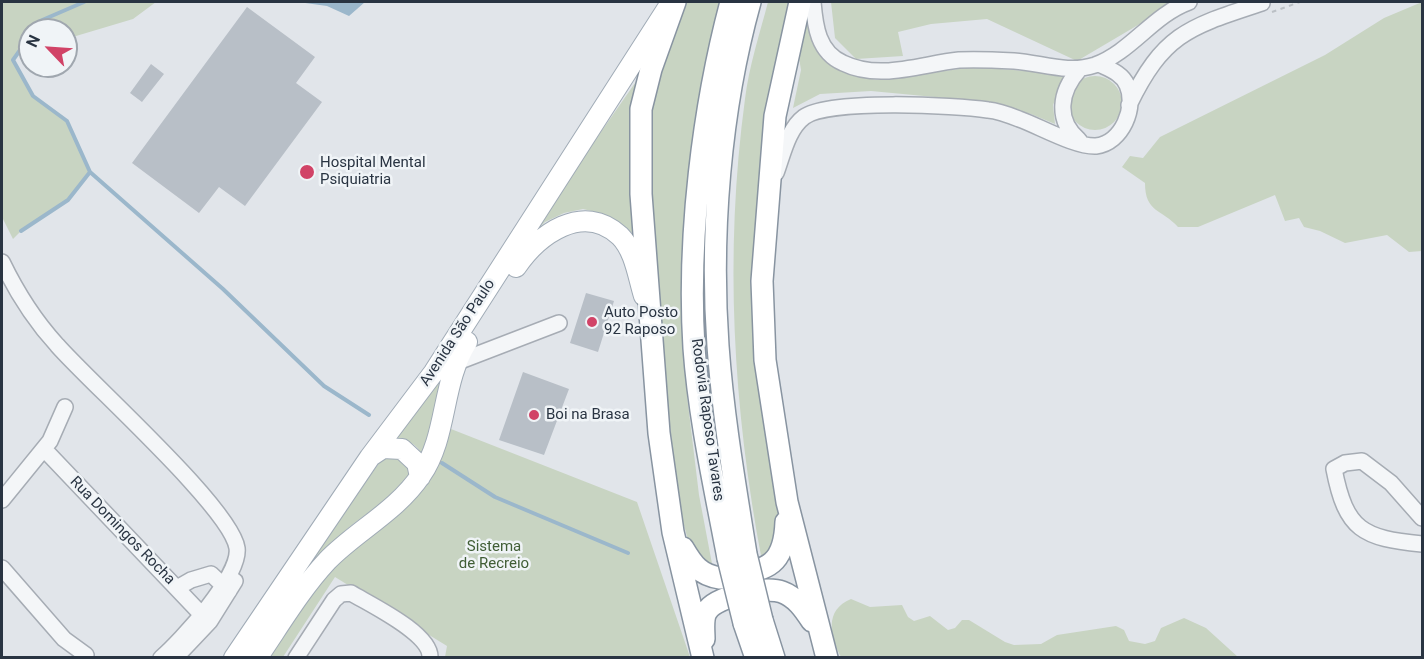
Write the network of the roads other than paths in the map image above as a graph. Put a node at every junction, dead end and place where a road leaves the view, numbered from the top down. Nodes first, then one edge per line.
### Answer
1 (674, 2) edge
2 (731, 2) edge
3 (750, 2) edge
4 (800, 2) edge
5 (813, 2) edge
6 (1189, 2) edge
7 (1255, 4) edge
8 (1099, 64) junction
9 (1079, 70) junction
10 (1129, 105) junction
11 (1084, 145) junction
12 (768, 192) junction
13 (2, 262) edge
14 (650, 316) junction
15 (559, 323) dead end
16 (455, 363) junction
17 (65, 407) dead end
18 (44, 449) junction
19 (370, 457) junction
20 (420, 477) junction
21 (2, 500) edge
22 (787, 502) junction
23 (1422, 519) edge
24 (674, 532) junction
25 (1422, 544) edge
26 (737, 556) junction
27 (2, 568) edge
28 (177, 588) junction
29 (226, 588) junction
30 (200, 614) junction
31 (753, 622) junction
32 (818, 629) junction
33 (86, 656) dead end
34 (160, 657) edge
35 (175, 657) edge
36 (234, 657) edge
37 (257, 657) edge
38 (296, 657) edge
39 (430, 657) edge
40 (703, 657) edge
41 (756, 657) edge
42 (774, 657) edge
43 (827, 657) edge

1 - 14 highway
1 - 19 main road, Avenida São Paulo
2 - 26 highway, Rodovia Raposo Tavares
3 - 26 highway, Rodovia Raposo Tavares
4 - 12 highway
5 - 9 street
6 - 8 street
7 - 10 street
8 - 9 street
8 - 10 street
9 - 11 street
10 - 11 street
11 - 12 street
12 - 22 highway
13 - 29 street
14 - 16 main road, Avenida São Paulo
14 - 24 highway
15 - 16 street
16 - 20 main road, Avenida São Paulo
17 - 18 street
18 - 21 street
18 - 28 street, Rua Domingos Rocha
19 - 20 main road
19 - 36 main road, Avenida São Paulo
20 - 37 main road, Avenida São Paulo
22 - 24 highway
22 - 32 highway
23 - 25 street
24 - 40 highway
26 - 31 highway, Rodovia Raposo Tavares, bridge
27 - 33 street
28 - 29 street
28 - 30 street, Rua Domingos Rocha
29 - 30 street
29 - 35 street
30 - 34 street
30 - 35 street
31 - 41 highway, Rodovia Raposo Tavares
31 - 42 highway, Rodovia Raposo Tavares
32 - 40 highway
32 - 43 highway
38 - 39 street

